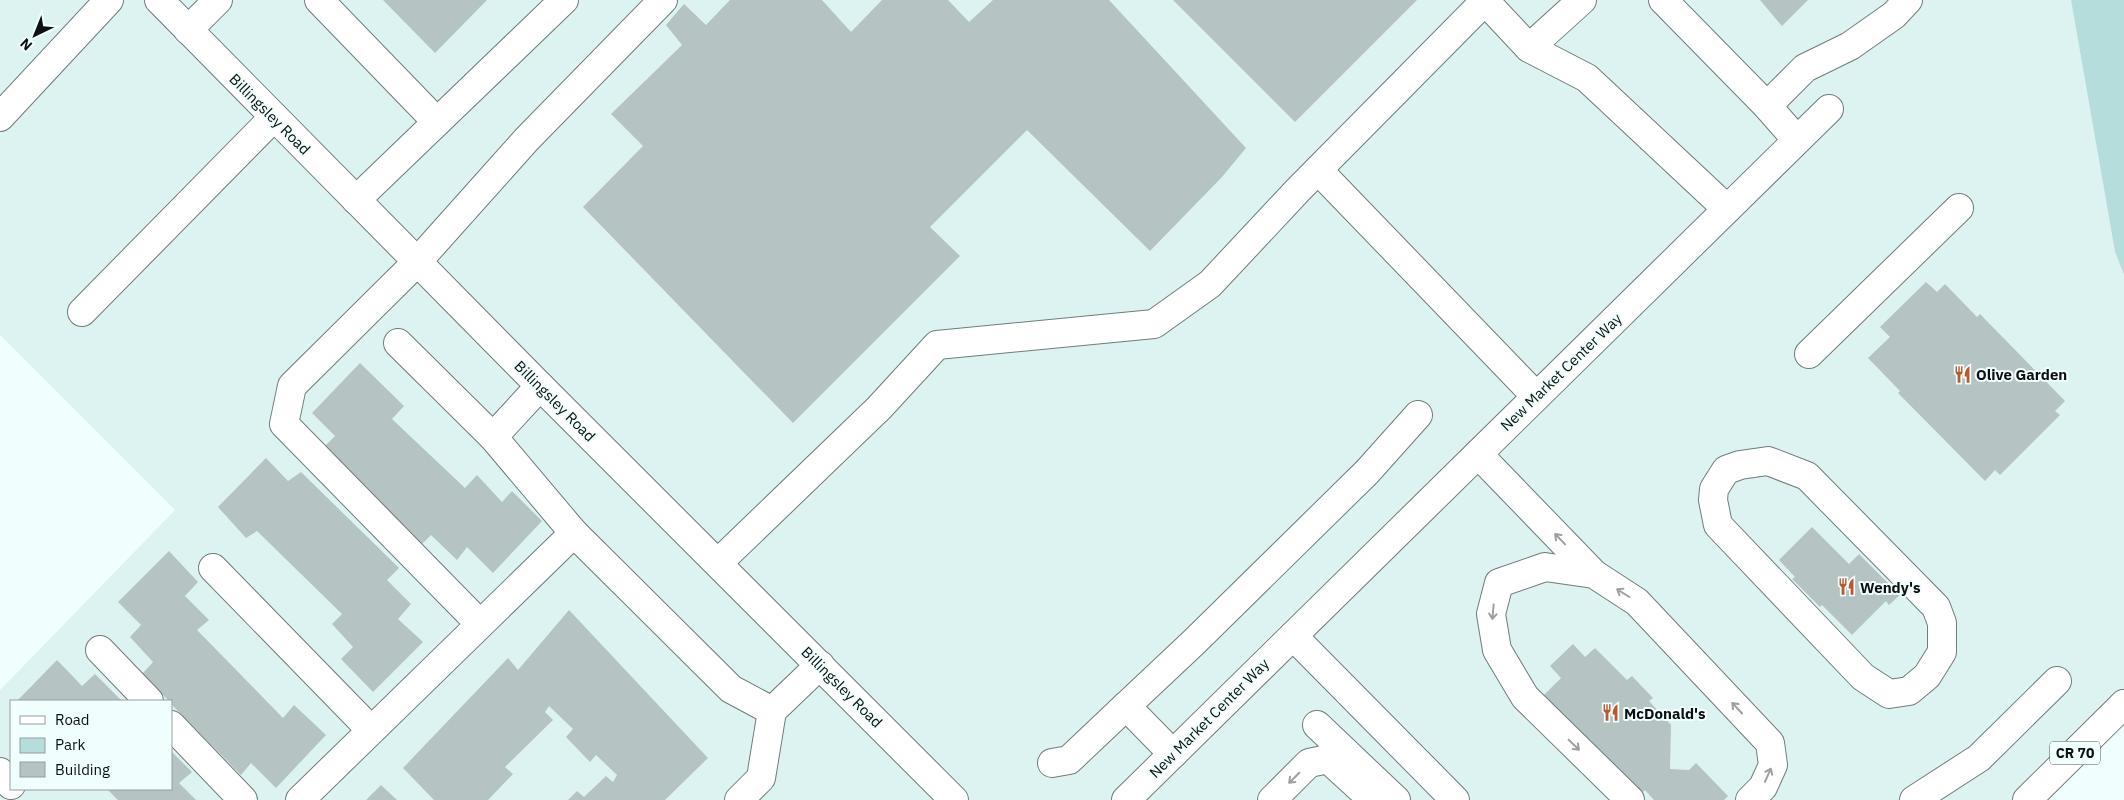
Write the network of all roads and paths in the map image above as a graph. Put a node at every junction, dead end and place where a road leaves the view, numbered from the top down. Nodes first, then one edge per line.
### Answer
1 (109, 0) edge
2 (159, 0) edge
3 (218, 0) edge
4 (319, 0) edge
5 (564, 0) edge
6 (663, 0) edge
7 (1485, 0) edge
8 (1582, 0) edge
9 (1663, 0) edge
10 (1908, 0) edge
11 (188, 30) junction
12 (1529, 48) junction
13 (1767, 106) junction
14 (1829, 108) dead end
15 (0, 117) edge
16 (274, 117) junction
17 (437, 122) junction
18 (1796, 140) junction
19 (1318, 170) junction
20 (356, 200) junction
21 (1959, 208) dead end
22 (1727, 209) junction
23 (417, 262) junction
24 (82, 312) dead end
25 (398, 343) dead end
26 (1809, 354) dead end
27 (540, 386) junction
28 (1536, 396) junction
29 (1418, 415) dead end
30 (493, 437) junction
31 (1478, 454) junction
32 (574, 533) junction
33 (718, 562) junction
34 (213, 568) dead end
35 (1594, 574) junction
36 (1936, 608) joint
37 (480, 624) junction
38 (1293, 636) junction
39 (100, 650) dead end
40 (820, 665) junction
41 (2057, 681) dead end
42 (148, 700) edge
43 (2124, 704) edge
44 (1126, 706) junction
45 (772, 711) junction
46 (1317, 725) dead end
47 (172, 726) edge
48 (371, 730) junction
49 (1333, 752) junction
50 (1173, 754) junction
51 (1052, 762) dead end
52 (0, 772) edge
53 (10, 784) edge
54 (15, 790) edge
55 (24, 800) edge
56 (243, 800) edge
57 (300, 800) edge
58 (739, 800) edge
59 (954, 800) edge
60 (1126, 800) edge
61 (1272, 800) edge
62 (1373, 800) edge
63 (1396, 800) edge
64 (1455, 800) edge
65 (1630, 800) edge
66 (1750, 800) edge
67 (1914, 800) edge
68 (2027, 800) edge

1 - 15 street
2 - 11 street, Billingsley Road
3 - 11 street
4 - 17 street
5 - 17 street
6 - 23 street
7 - 12 street
7 - 19 street
8 - 12 street
9 - 13 street
10 - 13 street
11 - 16 street, Billingsley Road
12 - 22 street
13 - 18 street
14 - 18 street, New Market Center Way
16 - 20 street, Billingsley Road
16 - 24 street
17 - 20 street
18 - 22 street, New Market Center Way
19 - 28 street
19 - 33 street
20 - 23 street, Billingsley Road
21 - 26 street
22 - 28 street, New Market Center Way
23 - 27 street, Billingsley Road
23 - 37 street
25 - 30 street
27 - 30 street
27 - 33 street, Billingsley Road
28 - 31 street, New Market Center Way
29 - 44 street
30 - 32 street
35 -> 31 street
31 - 38 street, New Market Center Way
32 - 37 street
32 - 45 street
33 - 40 street, Billingsley Road
34 - 48 street
35 -> 65 street
66 -> 35 street
36 - 36 street
37 - 48 street
38 - 50 street, New Market Center Way
38 - 64 street
39 - 42 street
40 - 45 street
40 - 59 street, Billingsley Road
41 - 67 street
43 - 68 street, CR 70
44 - 50 street
44 - 51 street
45 - 58 street
46 - 49 street
47 - 56 street
48 - 57 street
49 -> 61 street
49 - 62 street
49 - 63 street
50 - 60 street, New Market Center Way
52 - 53 street
54 - 55 street

